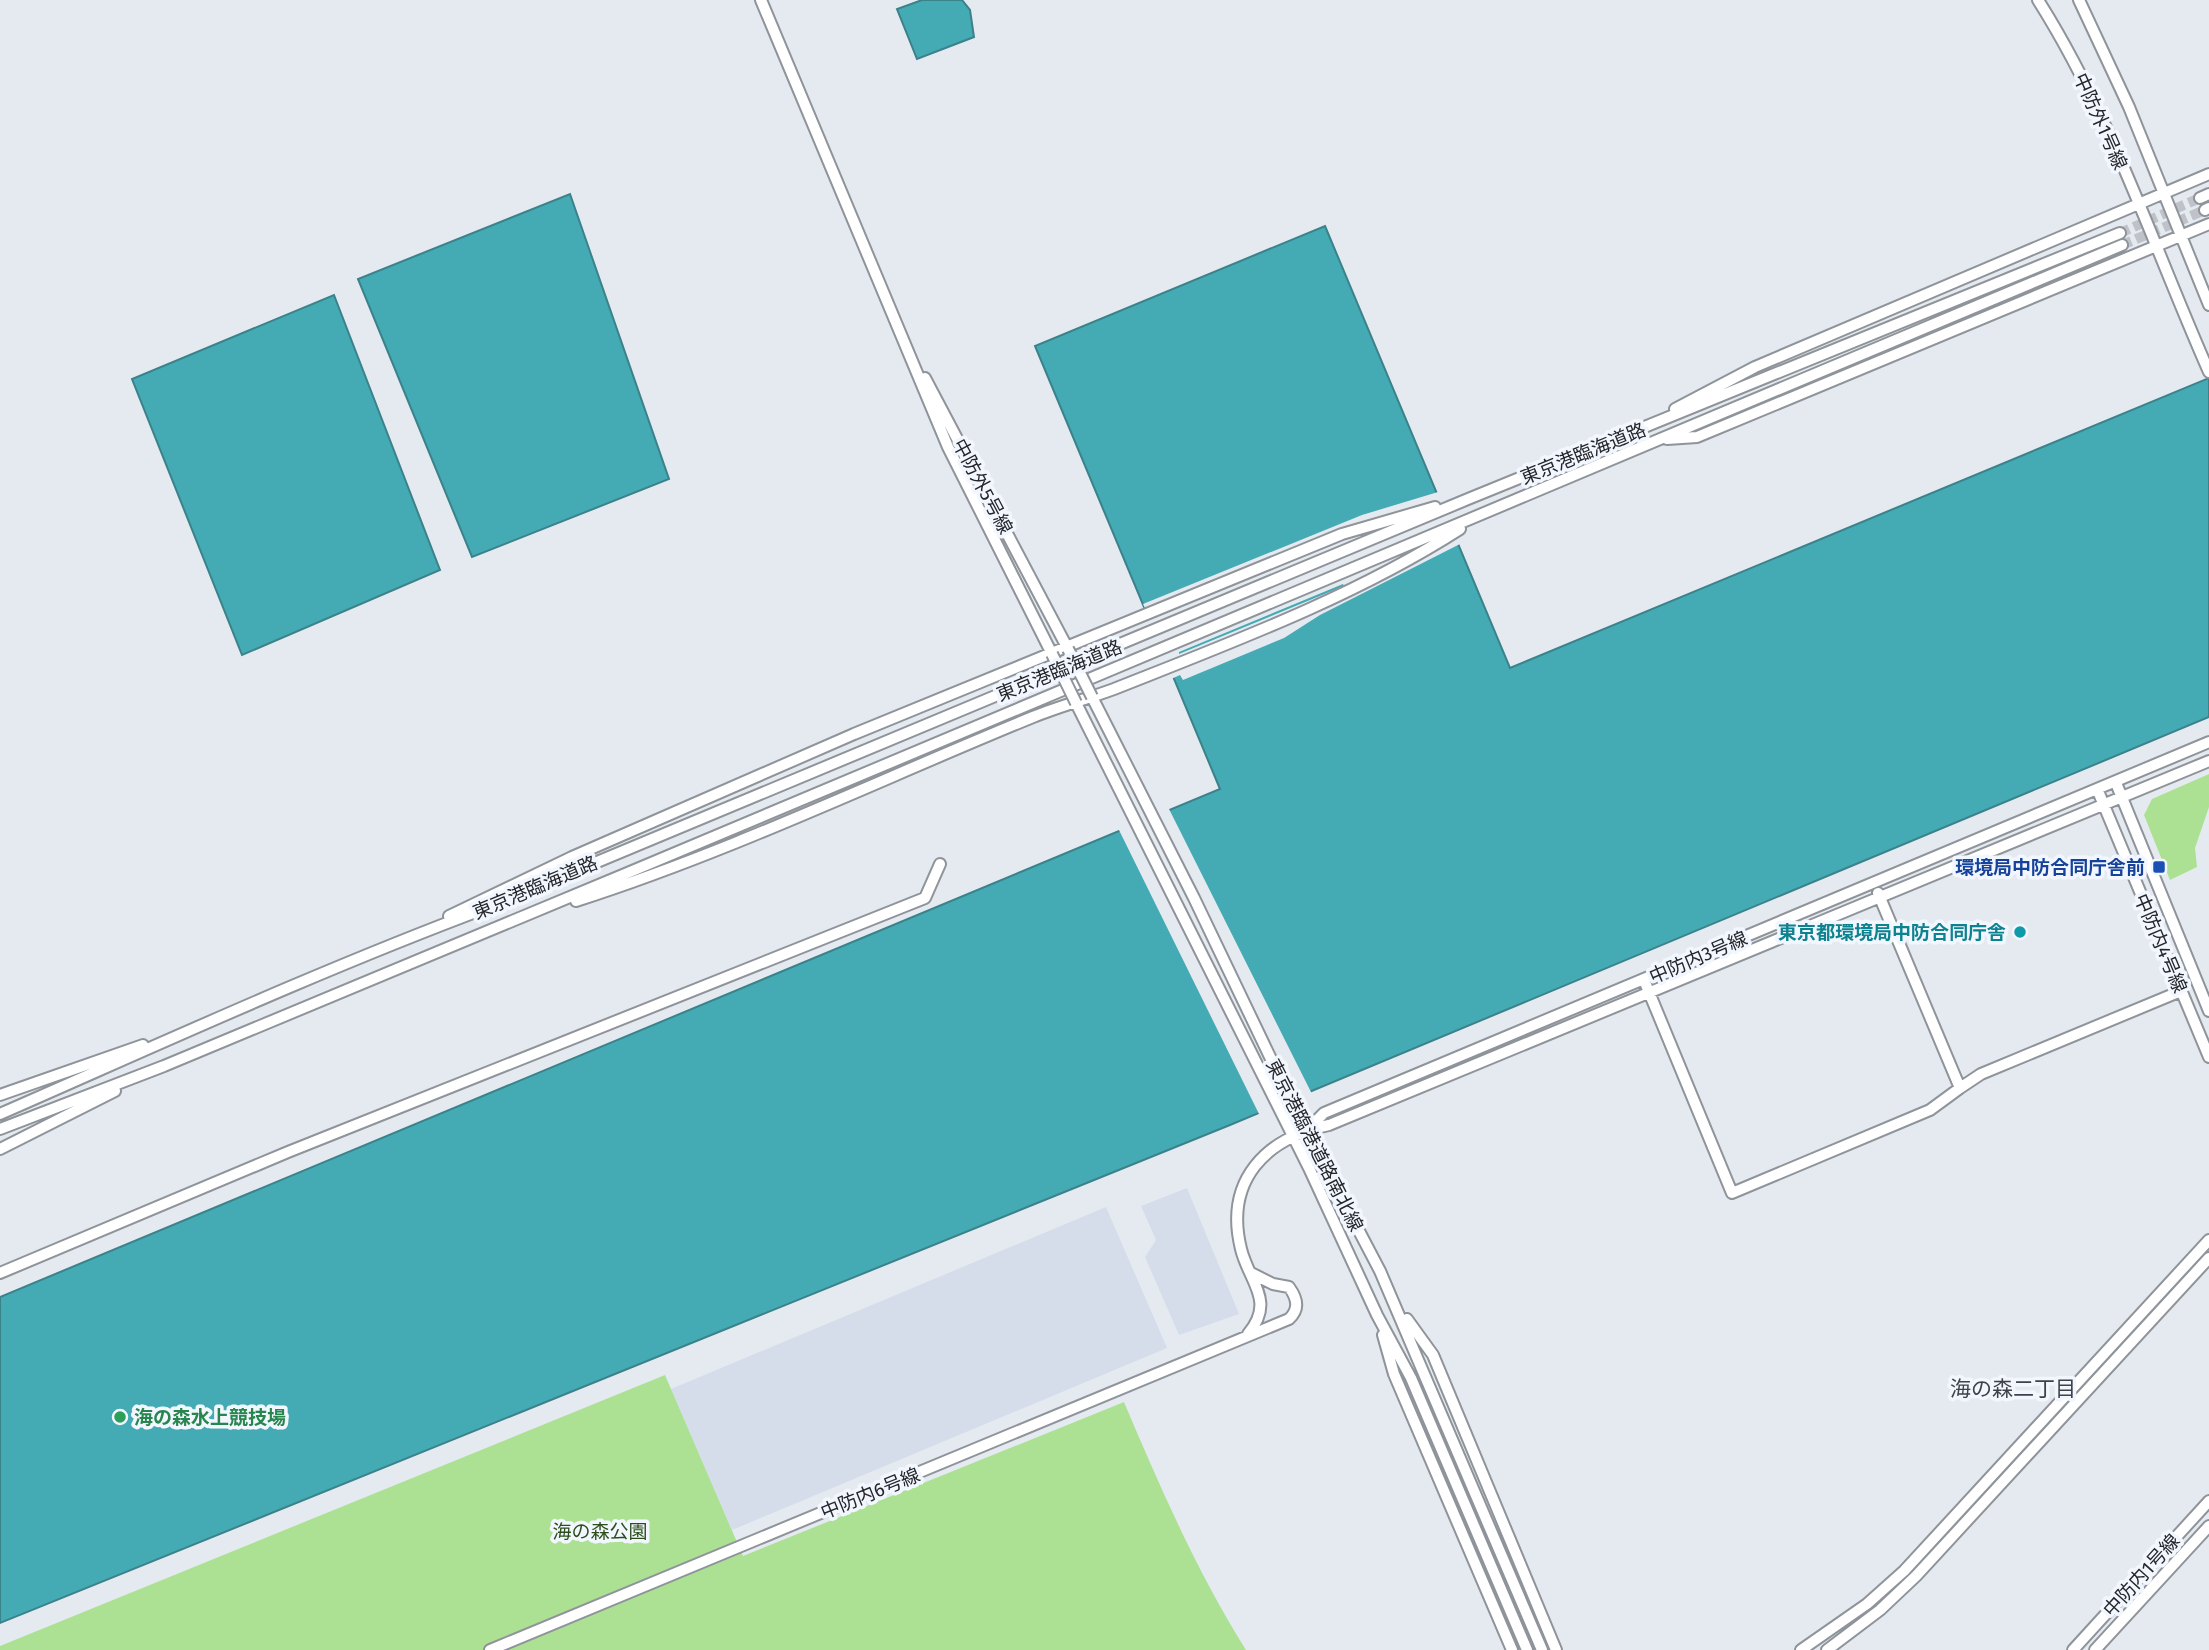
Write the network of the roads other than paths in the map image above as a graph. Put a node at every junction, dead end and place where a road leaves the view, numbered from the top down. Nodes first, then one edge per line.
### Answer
1 (761, 0) edge
2 (2038, 0) edge
3 (2079, 0) edge
4 (2209, 174) edge
5 (2163, 193) junction
6 (2138, 204) junction
7 (2209, 224) edge
8 (2180, 236) junction
9 (2156, 247) junction
10 (2209, 305) edge
11 (895, 324) junction
12 (2209, 372) edge
13 (1658, 440) junction
14 (1600, 446) junction
15 (1468, 499) junction
16 (1490, 511) junction
17 (1068, 649) junction
18 (1052, 654) junction
19 (1092, 697) junction
20 (1076, 703) junction
21 (2209, 742) edge
22 (2209, 761) edge
23 (2116, 783) junction
24 (2098, 791) junction
25 (2122, 799) junction
26 (2104, 806) junction
27 (940, 864) dead end
28 (1874, 884) junction
29 (1880, 898) junction
30 (493, 928) junction
31 (423, 932) junction
32 (1644, 980) junction
33 (2181, 991) junction
34 (1650, 995) junction
35 (2209, 1011) edge
36 (169, 1038) junction
37 (2209, 1056) edge
38 (164, 1066) junction
39 (1960, 1088) junction
40 (0, 1095) edge
41 (0, 1114) edge
42 (2, 1128) edge
43 (1307, 1130) junction
44 (1292, 1138) junction
45 (0, 1149) edge
46 (2209, 1240) edge
47 (2209, 1258) edge
48 (1251, 1272) junction
49 (0, 1273) edge
50 (1397, 1306) junction
51 (1261, 1309) junction
52 (1377, 1315) junction
53 (1278, 1322) junction
54 (1248, 1334) junction
55 (2209, 1501) edge
56 (2209, 1526) edge
57 (490, 1650) edge
58 (1512, 1650) edge
59 (1527, 1650) edge
60 (1542, 1650) edge
61 (1556, 1650) edge
62 (1801, 1650) edge
63 (1826, 1650) edge
64 (2073, 1650) edge
65 (2095, 1650) edge

1 - 11 street, 中防外5号線
2 - 6 street, 中防外1号線
3 - 5 street, 中防外1号線
4 - 5 street
5 - 6 street
5 - 8 street, 中防外1号線
6 - 9 street, 中防外1号線
6 - 14 street
7 - 8 street
8 - 9 street
8 - 10 street, 中防外1号線
9 - 12 street, 中防外1号線
9 - 13 street
11 - 17 street, 中防外5号線
11 - 18 street, 中防外5号線
13 - 14 street, 東京港臨海道路
13 - 16 street, 東京港臨海道路
14 - 15 street, 東京港臨海道路
15 - 17 street
15 - 31 street, 東京港臨海道路
16 - 19 street
16 - 30 street, 東京港臨海道路
17 - 18 street, bridge
17 - 19 street, 東京港臨港道路南北線, bridge
18 - 20 street, 東京港臨港道路南北線, bridge
18 - 31 street
19 - 20 street, bridge
19 - 43 street, 東京港臨港道路南北線
20 - 30 street
20 - 44 street, 東京港臨港道路南北線
21 - 23 street, 中防内3号線
22 - 25 street, 中防内3号線
23 - 24 street, 中防内3号線
23 - 25 street, 中防内4号線
24 - 26 street, 中防内4号線
24 - 28 street, 中防内3号線
25 - 26 street, 中防内3号線
25 - 35 street, 中防内4号線
26 - 29 street, 中防内3号線
26 - 33 street, 中防内4号線
27 - 49 street
28 - 29 street
28 - 32 street, 中防内3号線
29 - 34 street, 中防内3号線
29 - 39 street
30 - 38 street, 東京港臨海道路
31 - 36 street, 東京港臨海道路
32 - 34 street
32 - 43 street, 中防内3号線
33 - 37 street, 中防内4号線
33 - 39 street
34 - 39 street
34 - 43 street, 中防内3号線
36 - 40 street
36 - 41 street, 東京港臨海道路
38 - 42 street, 東京港臨海道路
38 - 45 street
43 - 44 street, 中防内3号線
43 - 50 street, 東京港臨港道路南北線
44 - 48 street
44 - 52 street, 東京港臨港道路南北線
46 - 62 street
47 - 63 street
48 - 51 street
48 - 53 street
50 - 60 street, 東京港臨港道路南北線
50 - 61 street
51 - 53 street
51 - 54 street
52 - 58 street
52 - 59 street, 東京港臨港道路南北線
53 - 54 street, 中防内6号線
54 - 57 street, 中防内6号線
55 - 64 street, 中防内1号線
56 - 65 street, 中防内1号線

